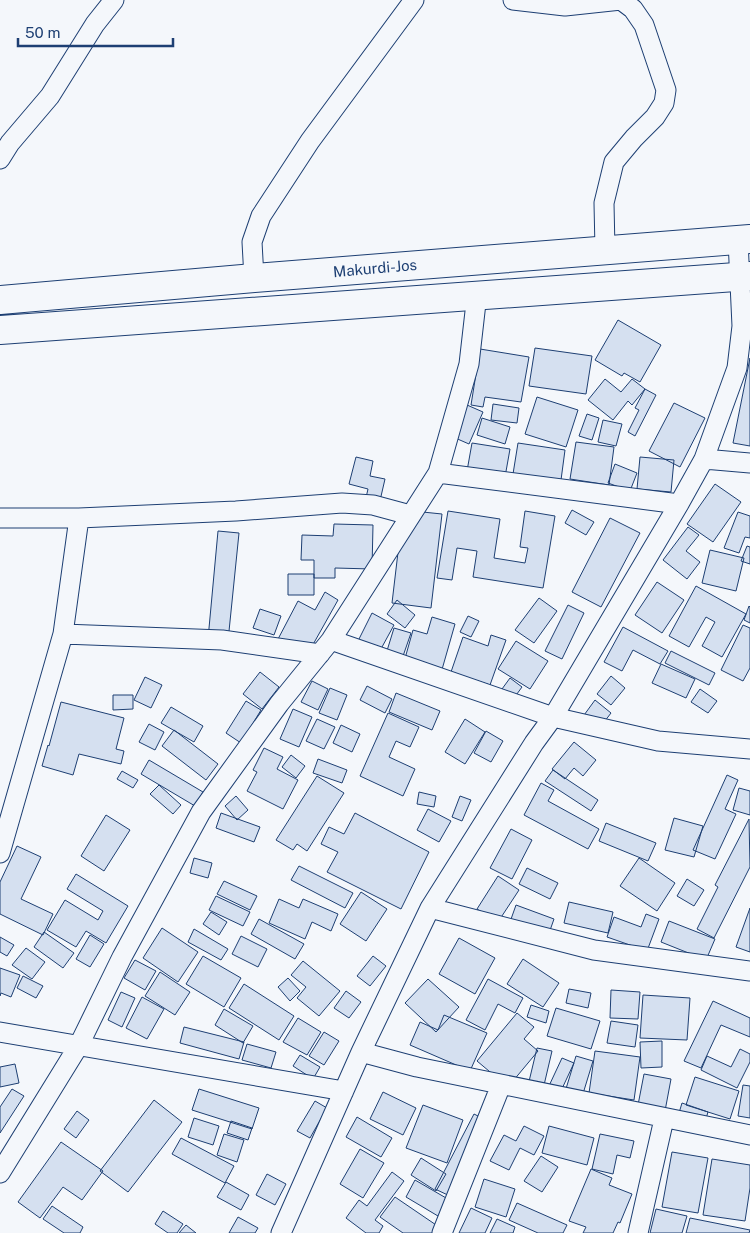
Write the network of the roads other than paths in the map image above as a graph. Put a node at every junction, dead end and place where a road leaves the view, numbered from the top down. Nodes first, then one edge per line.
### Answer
1 (114, 0) edge
2 (414, 0) edge
3 (513, 0) edge
4 (0, 159) edge
5 (744, 240) edge
6 (604, 250) junction
7 (745, 276) edge
8 (254, 278) junction
9 (477, 294) junction
10 (0, 300) edge
11 (0, 330) edge
12 (704, 459) junction
13 (750, 463) edge
14 (438, 473) junction
15 (680, 504) junction
16 (410, 515) junction
17 (0, 518) edge
18 (79, 518) junction
19 (63, 634) junction
20 (325, 647) junction
21 (553, 717) junction
22 (750, 749) edge
23 (0, 853) edge
24 (430, 908) junction
25 (750, 971) edge
26 (0, 1032) edge
27 (79, 1045) junction
28 (361, 1052) junction
29 (501, 1085) junction
30 (344, 1091) junction
31 (664, 1119) junction
32 (750, 1135) edge
33 (0, 1173) edge
34 (281, 1233) edge
35 (442, 1233) edge
36 (638, 1233) edge

1 - 4 street
2 - 8 street
3 - 6 street
5 - 6 highway, Makurdi-Jos
5 - 7 street
6 - 8 highway, Makurdi-Jos
7 - 9 highway
7 - 12 street
8 - 10 highway, Makurdi-Jos
9 - 11 highway
9 - 14 street
12 - 13 street
12 - 15 street
14 - 15 street
14 - 16 street
15 - 21 street
16 - 18 street
16 - 20 street
17 - 18 street
18 - 19 street
19 - 20 street
19 - 23 street
20 - 21 street
20 - 27 street
21 - 22 street
21 - 24 street
24 - 25 street
24 - 28 street
26 - 27 street
27 - 30 street
27 - 33 street
28 - 29 street
28 - 30 street
29 - 31 street
29 - 35 street
30 - 34 street
31 - 32 street
31 - 36 street

